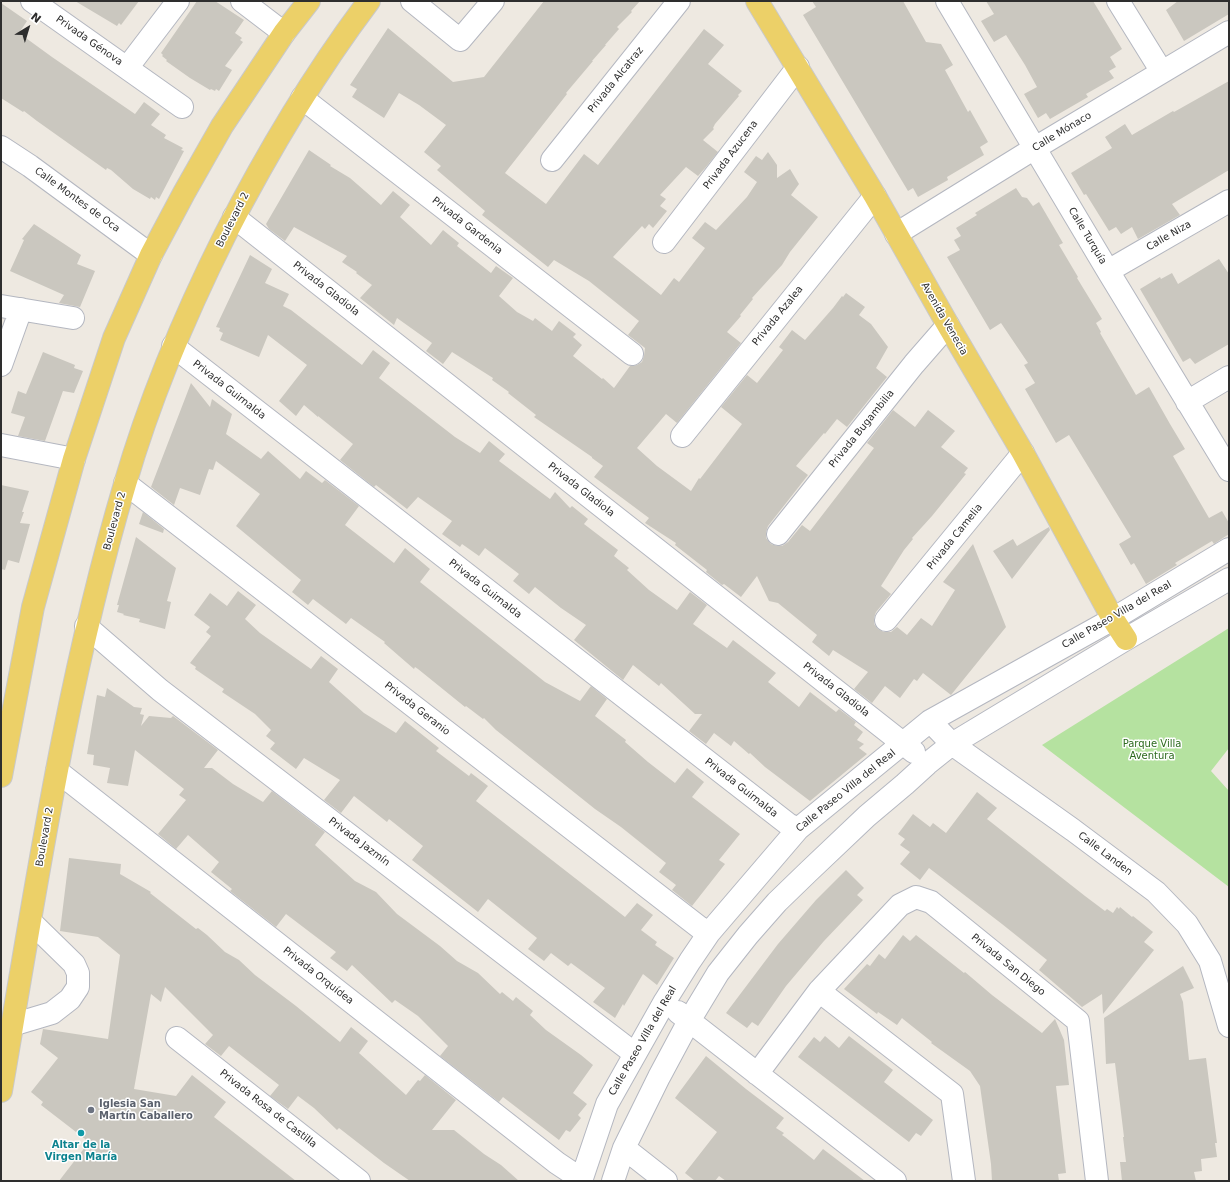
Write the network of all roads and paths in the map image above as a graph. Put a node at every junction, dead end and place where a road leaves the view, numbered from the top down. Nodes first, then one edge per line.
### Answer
1 (32, 1) edge
2 (178, 1) edge
3 (242, 1) edge
4 (309, 1) edge
5 (369, 1) edge
6 (412, 1) edge
7 (493, 1) edge
8 (679, 1) edge
9 (757, 1) edge
10 (948, 1) edge
11 (1118, 1) edge
12 (1229, 32) edge
13 (284, 33) junction
14 (798, 67) junction
15 (127, 68) junction
16 (1162, 72) junction
17 (302, 98) junction
18 (182, 107) dead end
19 (1, 147) edge
20 (1035, 148) junction
21 (552, 160) dead end
22 (875, 196) junction
23 (1229, 201) edge
24 (234, 217) junction
25 (896, 234) junction
26 (664, 242) dead end
27 (151, 255) junction
28 (1108, 271) junction
29 (11, 308) edge
30 (73, 318) dead end
31 (948, 325) junction
32 (173, 346) junction
33 (632, 354) dead end
34 (1, 365) edge
35 (1229, 377) edge
36 (1187, 402) junction
37 (682, 436) dead end
38 (1, 445) edge
39 (1023, 453) junction
40 (74, 459) junction
41 (1229, 470) edge
42 (125, 483) junction
43 (778, 534) dead end
44 (1229, 549) edge
45 (1229, 579) edge
46 (1113, 619) junction
47 (886, 620) dead end
48 (86, 626) junction
49 (1126, 639) junction
50 (930, 721) junction
51 (904, 744) junction
52 (952, 744) junction
53 (927, 764) junction
54 (57, 771) junction
55 (1, 776) edge
56 (798, 829) junction
57 (30, 922) junction
58 (709, 933) junction
59 (819, 991) junction
60 (665, 1001) junction
61 (689, 1021) junction
62 (12, 1025) junction
63 (1229, 1026) edge
64 (178, 1038) dead end
65 (635, 1054) junction
66 (757, 1074) junction
67 (1, 1091) edge
68 (624, 1148) junction
69 (581, 1180) edge
70 (359, 1181) edge
71 (613, 1181) edge
72 (666, 1181) edge
73 (895, 1181) edge
74 (964, 1181) edge
75 (1097, 1181) edge

1 - 15 street, Privada Génova
2 - 15 street, Privada Génova
3 - 13 street
4 - 13 main road
5 - 17 main road, Boulevard 2
6 - 7 street
8 - 21 street, Privada Alcatraz
9 - 14 main road, Avenida Venecia
10 - 20 street, Calle Turquía
11 - 16 street
12 - 16 street, Calle Mónaco
13 - 27 main road
14 - 22 main road, Avenida Venecia
14 - 26 street, Privada Azucena
15 - 18 street, Privada Génova
16 - 20 street, Calle Mónaco
17 - 24 main road, Boulevard 2
17 - 33 street, Privada Gardenia
19 - 27 street, Calle Montes de Oca
20 - 25 street, Calle Mónaco
20 - 28 street, Calle Turquía
22 - 25 main road, Avenida Venecia
22 - 37 street, Privada Azalea
23 - 28 street, Calle Niza
24 - 32 main road, Boulevard 2
24 - 51 street, Privada Gladiola
25 - 31 main road, Avenida Venecia
27 - 40 main road
28 - 36 street, Calle Turquía
29 - 30 street
29 - 34 street
31 - 39 main road, Avenida Venecia
31 - 43 street, Privada Bugambilia
32 - 42 main road, Boulevard 2
32 - 56 street, Privada Guirnalda
35 - 36 street
36 - 41 street, Calle Turquía
38 - 40 street
39 - 46 main road, Avenida Venecia
39 - 47 street, Privada Camelia
40 - 55 main road
42 - 48 main road, Boulevard 2
42 - 58 street, Privada Geranio
44 - 46 street, Calle Paseo Villa del Real
45 - 49 street
46 - 49 main road, Avenida Venecia
46 - 50 street, Calle Paseo Villa del Real
48 - 54 main road, Boulevard 2
48 - 65 street, Privada Jazmín
49 - 52 street
50 - 51 street, Calle Paseo Villa del Real
50 - 52 street, Calle Landen
51 - 53 street, Privada Gladiola
51 - 56 street, Calle Paseo Villa del Real
52 - 53 street
52 - 63 street, Calle Landen
53 - 61 street
54 - 57 main road, Boulevard 2
54 - 69 street, Privada Orquídea
56 - 58 street, Calle Paseo Villa del Real
57 - 62 main road, Boulevard 2
57 - 62 street
58 - 60 street, Calle Paseo Villa del Real
59 - 66 street, Privada San Diego
59 - 74 street
59 - 75 street, Privada San Diego
60 - 61 street
60 - 65 street, Calle Paseo Villa del Real
61 - 66 street
61 - 68 street
62 - 67 main road, Boulevard 2
64 - 70 street, Privada Rosa de Castilla
65 - 69 street, Calle Paseo Villa del Real
66 - 73 street
68 - 71 street
68 - 72 street

